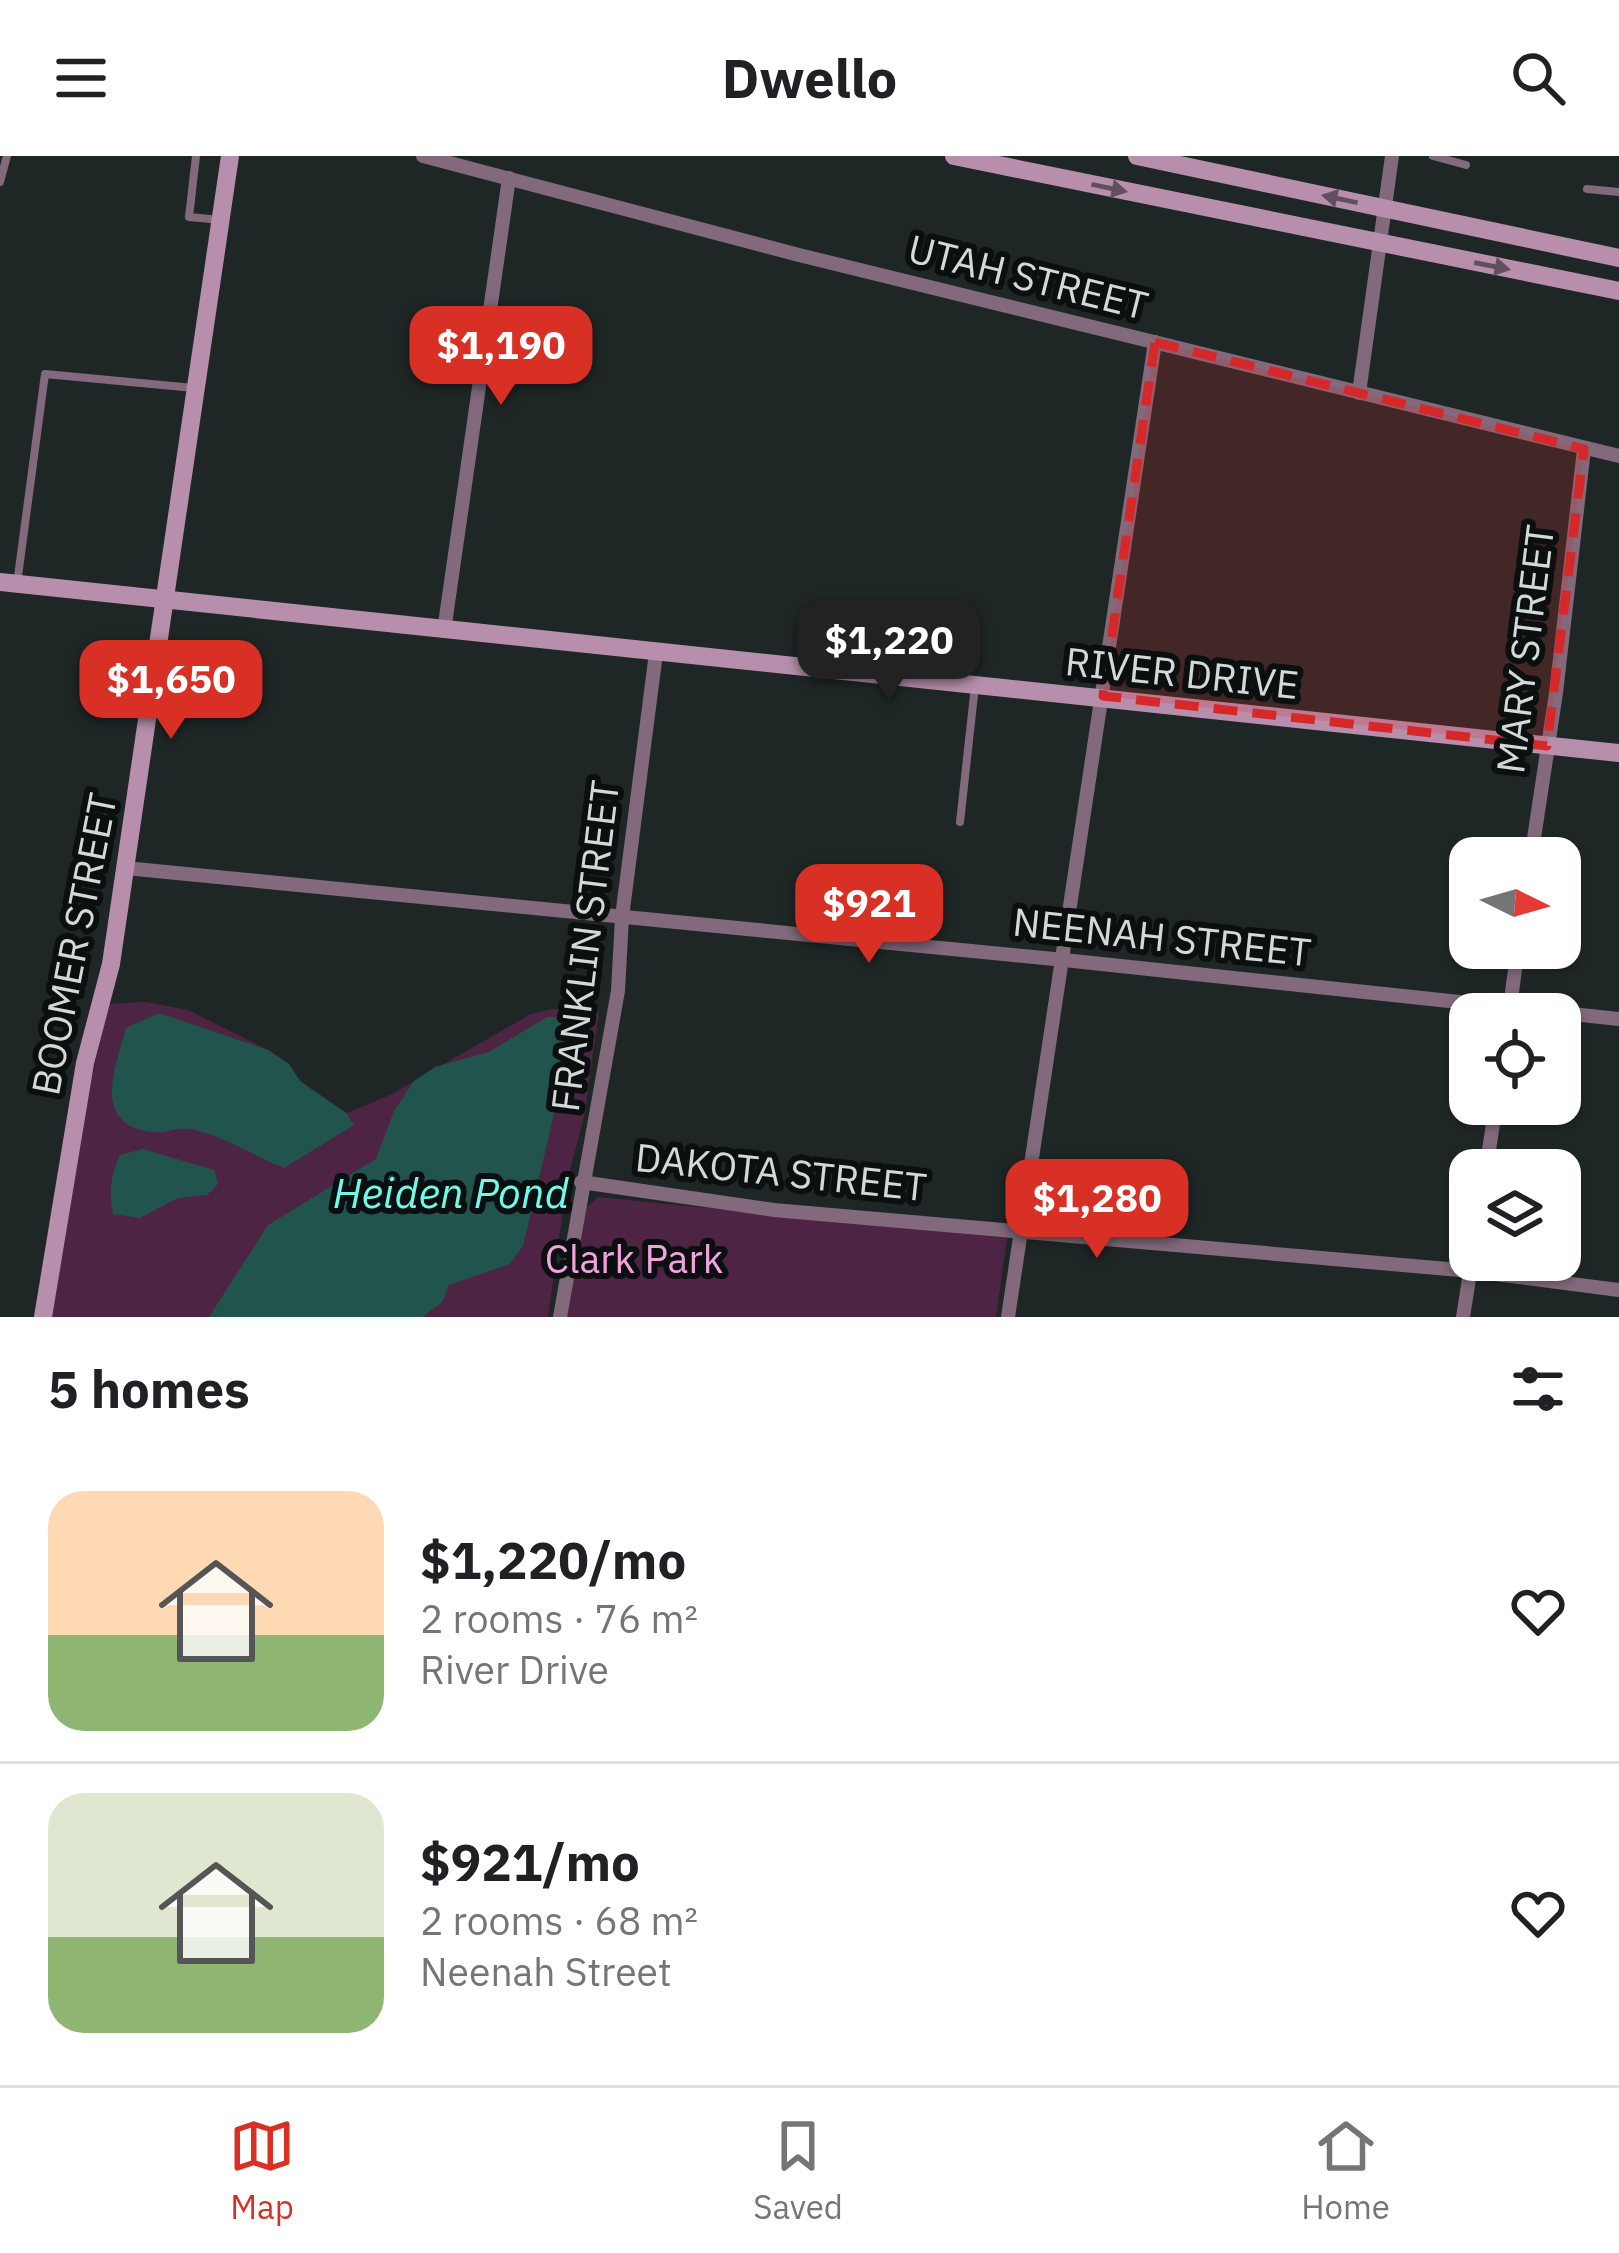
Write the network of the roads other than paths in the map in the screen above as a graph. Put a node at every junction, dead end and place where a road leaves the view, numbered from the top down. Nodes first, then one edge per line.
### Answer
1 (7, 156) edge
2 (196, 156) edge
3 (230, 156) edge
4 (423, 156) edge
5 (954, 156) edge
6 (1137, 156) edge
7 (1392, 156) edge
8 (1433, 156) edge
9 (1466, 164) dead end
10 (509, 178) junction
11 (0, 182) edge
12 (1587, 189) dead end
13 (1619, 192) edge
14 (1386, 208) junction
15 (221, 220) junction
16 (1381, 244) junction
17 (1619, 258) edge
18 (1619, 291) edge
19 (1155, 342) junction
20 (196, 388) junction
21 (1359, 393) junction
22 (1584, 448) junction
23 (1619, 457) edge
24 (9, 583) edge
25 (165, 601) junction
26 (444, 631) junction
27 (656, 653) junction
28 (975, 684) junction
29 (1102, 696) junction
30 (1547, 746) junction
31 (1619, 754) edge
32 (960, 822) dead end
33 (1534, 837) edge
34 (125, 868) junction
35 (622, 917) junction
36 (1064, 960) junction
37 (1449, 1003) edge
38 (1581, 1016) edge
39 (1619, 1019) edge
40 (581, 1182) junction
41 (1022, 1229) junction
42 (1449, 1264) edge
43 (1469, 1281) edge
44 (1564, 1281) edge
45 (1619, 1290) edge
46 (43, 1317) edge
47 (560, 1317) edge
48 (1008, 1317) edge
49 (1463, 1317) edge

1 - 11 lane
2 - 15 lane
3 - 15 street, BOOMER STREET
4 - 10 street, UTAH STREET
5 -> 16 street
14 -> 6 street
7 - 14 street
8 - 9 lane
10 - 19 street, UTAH STREET
10 - 26 street
12 - 13 lane
14 - 16 street
14 - 17 street
15 - 20 street, BOOMER STREET
16 -> 18 street
16 - 21 street
19 - 21 street, UTAH STREET
19 - 29 street
20 - 24 lane
20 - 25 street, BOOMER STREET
21 - 22 street, UTAH STREET
22 - 23 street, UTAH STREET
22 - 30 street, MARY STREET
24 - 25 street, RIVER DRIVE
25 - 26 street, RIVER DRIVE
25 - 34 street, BOOMER STREET
26 - 27 street, RIVER DRIVE
27 - 28 street, RIVER DRIVE
27 - 35 street, FRANKLIN STREET
28 - 29 street, RIVER DRIVE
28 - 32 lane
29 - 30 street, RIVER DRIVE
29 - 36 street
30 - 31 street, RIVER DRIVE
30 - 33 street, MARY STREET
34 - 35 street, NEENAH STREET
34 - 46 street, BOOMER STREET
35 - 36 street, NEENAH STREET
35 - 40 street, FRANKLIN STREET
36 - 37 street, NEENAH STREET
36 - 41 street
38 - 39 street, NEENAH STREET
40 - 41 street, DAKOTA STREET
40 - 47 street, FRANKLIN STREET
41 - 42 street, DAKOTA STREET
41 - 48 street
43 - 49 street
44 - 45 street, DAKOTA STREET

